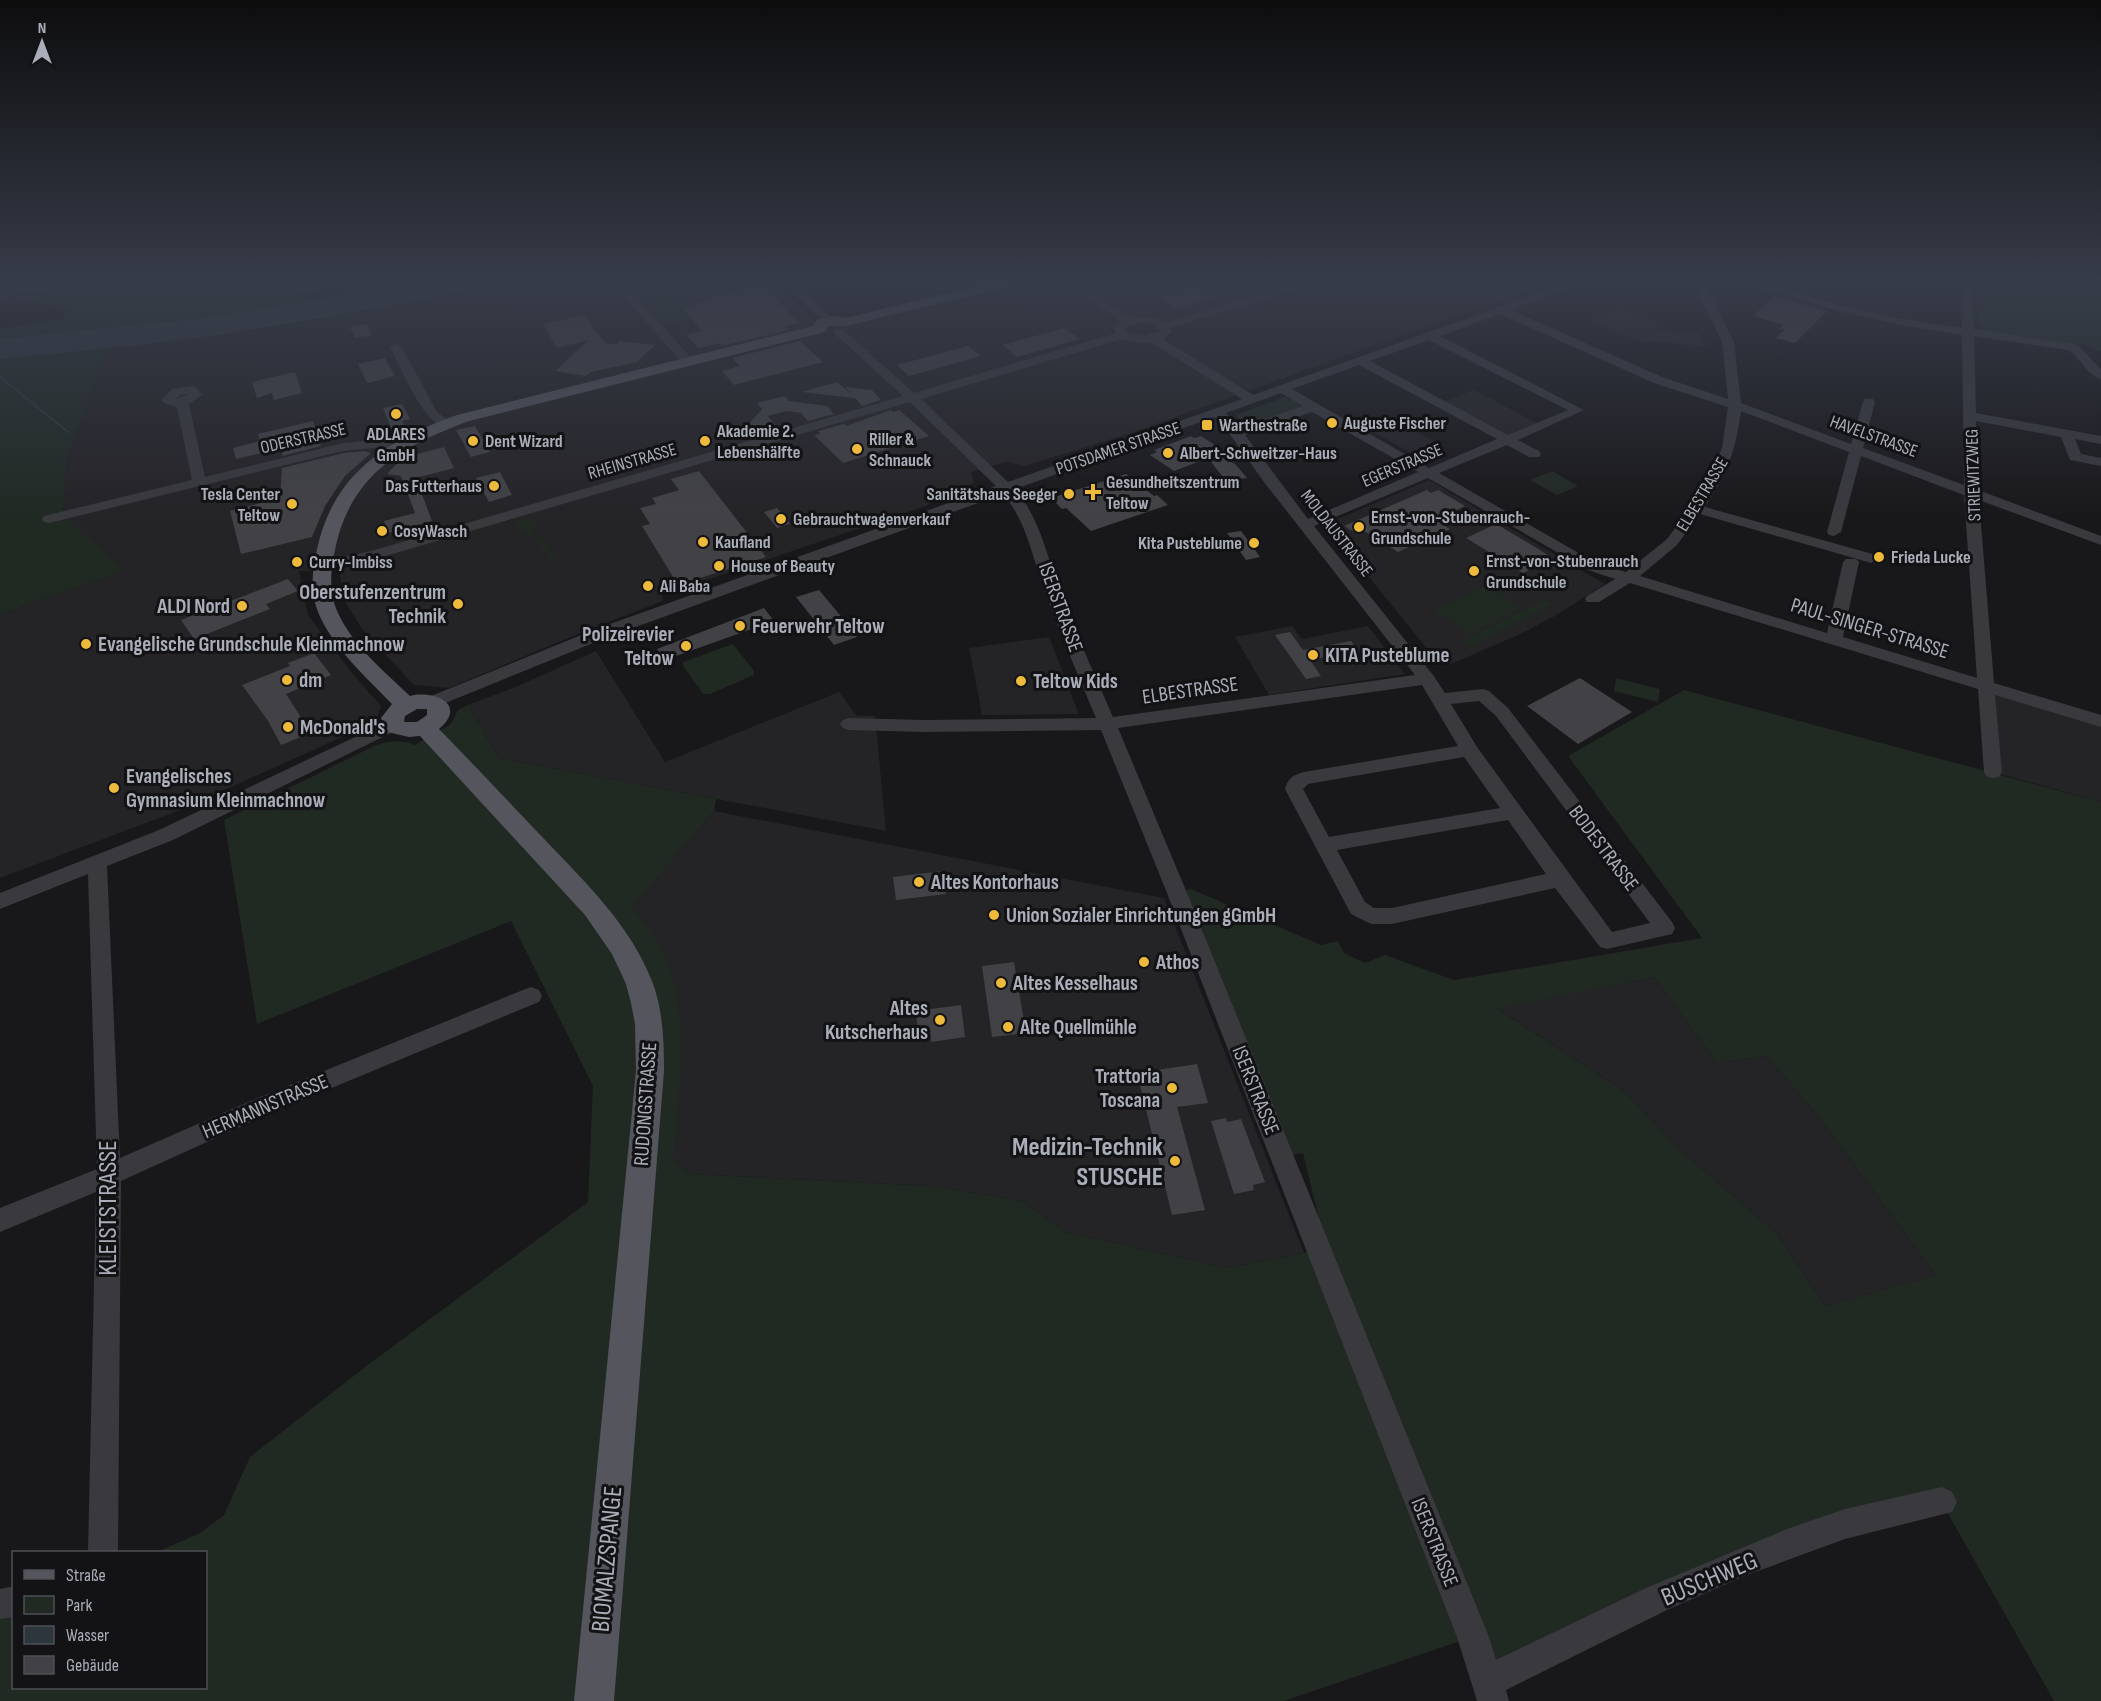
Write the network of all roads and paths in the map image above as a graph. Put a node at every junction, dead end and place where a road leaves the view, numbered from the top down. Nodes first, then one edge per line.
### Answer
1 (404, 363) edge
2 (678, 363) edge
3 (879, 363) edge
4 (1026, 363) edge
5 (1194, 363) edge
6 (1354, 363) edge
7 (1365, 363) edge
8 (1485, 363) edge
9 (1621, 363) edge
10 (1730, 363) edge
11 (1970, 363) edge
12 (2087, 363) edge
13 (2101, 375) edge
14 (1282, 389) junction
15 (912, 397) junction
16 (1253, 400) junction
17 (182, 402) dead end
18 (1869, 402) dead end
19 (1735, 405) junction
20 (1313, 407) junction
21 (1216, 413) junction
22 (1971, 416) junction
23 (446, 423) junction
24 (1236, 434) junction
25 (2067, 434) junction
26 (1506, 439) junction
27 (2101, 440) edge
28 (393, 448) junction
29 (1857, 450) junction
30 (1534, 454) dead end
31 (2101, 462) edge
32 (1428, 473) junction
33 (200, 483) junction
34 (1005, 487) junction
35 (1971, 493) junction
36 (1697, 508) junction
37 (49, 519) dead end
38 (1305, 525) junction
39 (1832, 539) junction
40 (2101, 541) edge
41 (1871, 558) dead end
42 (1851, 562) dead end
43 (322, 566) junction
44 (1626, 578) junction
45 (1593, 599) dead end
46 (1834, 640) junction
47 (1427, 679) junction
48 (1986, 686) junction
49 (1441, 699) junction
50 (406, 705) junction
51 (432, 713) junction
52 (2101, 720) edge
53 (849, 724) dead end
54 (1107, 724) junction
55 (393, 725) junction
56 (1469, 750) junction
57 (1993, 772) dead end
58 (1513, 812) junction
59 (1325, 845) junction
60 (97, 863) junction
61 (1560, 879) junction
62 (0, 900) edge
63 (531, 996) dead end
64 (110, 1174) junction
65 (0, 1220) edge
66 (619, 1418) joint
67 (1942, 1502) dead end
68 (103, 1551) edge
69 (1490, 1692) edge
70 (594, 1701) edge

1 - 23 street
2 - 23 main road
3 - 15 street
4 - 15 street, RHEINSTRASSE
5 - 16 street
6 - 14 street, POTSDAMER STRASSE
7 - 26 street
8 - 26 street, EGERSTRASSE
9 - 19 street, HAVELSTRASSE
10 - 19 street, ELBESTRASSE
11 - 22 street, STRIEWITZWEG
12 - 13 street
14 - 16 street, POTSDAMER STRASSE
14 - 20 street, PAUL-SINGER-STRASSE
15 - 34 street
15 - 43 street, RHEINSTRASSE
16 - 21 street, POTSDAMER STRASSE
17 - 33 street
18 - 29 street
19 - 29 street, HAVELSTRASSE
19 - 36 street, ELBESTRASSE
20 - 24 street
20 - 32 street, PAUL-SINGER-STRASSE
21 - 24 street, MOLDAUSTRASSE
21 - 34 street, POTSDAMER STRASSE
22 - 25 street
22 - 35 street, STRIEWITZWEG
23 - 28 main road
24 - 38 street, MOLDAUSTRASSE
25 - 27 street
25 - 31 street
26 - 30 street
26 - 32 street, EGERSTRASSE
28 - 33 street, ODERSTRASSE
28 - 43 main road
29 - 35 street, HAVELSTRASSE
29 - 39 street
32 - 38 street, EGERSTRASSE
32 - 44 street, PAUL-SINGER-STRASSE
33 - 37 street, ODERSTRASSE
34 - 51 street, POTSDAMER STRASSE
34 - 54 street, ISERSTRASSE
35 - 40 street, HAVELSTRASSE
35 - 48 street, STRIEWITZWEG
36 - 39 street
36 - 44 street, ELBESTRASSE
38 - 47 street, MOLDAUSTRASSE
39 - 41 street
42 - 46 street
43 - 50 main road
44 - 45 street, ELBESTRASSE
44 - 46 street, PAUL-SINGER-STRASSE
46 - 48 street, PAUL-SINGER-STRASSE
47 - 49 street, BODESTRASSE
47 - 54 street, ELBESTRASSE
48 - 52 street, PAUL-SINGER-STRASSE
48 - 57 street, STRIEWITZWEG
49 - 56 street, BODESTRASSE
49 - 61 street, BODESTRASSE
50 - 51 main road, POTSDAMER STRASSE
50 - 55 main road
51 - 55 main road, POTSDAMER STRASSE
51 - 66 main road, RUDONGSTRASSE
53 - 54 street, ELBESTRASSE
54 - 69 street, ISERSTRASSE
55 - 60 street
56 - 58 street, BODESTRASSE
56 - 59 street
58 - 59 street
58 - 61 street, BODESTRASSE
59 - 61 street
60 - 62 street
60 - 64 street, KLEISTSTRASSE
63 - 64 street, HERMANNSTRASSE
64 - 65 street, HERMANNSTRASSE
64 - 68 street, KLEISTSTRASSE
66 - 70 main road, BIOMALZSPANGE
67 - 69 street, BUSCHWEG

